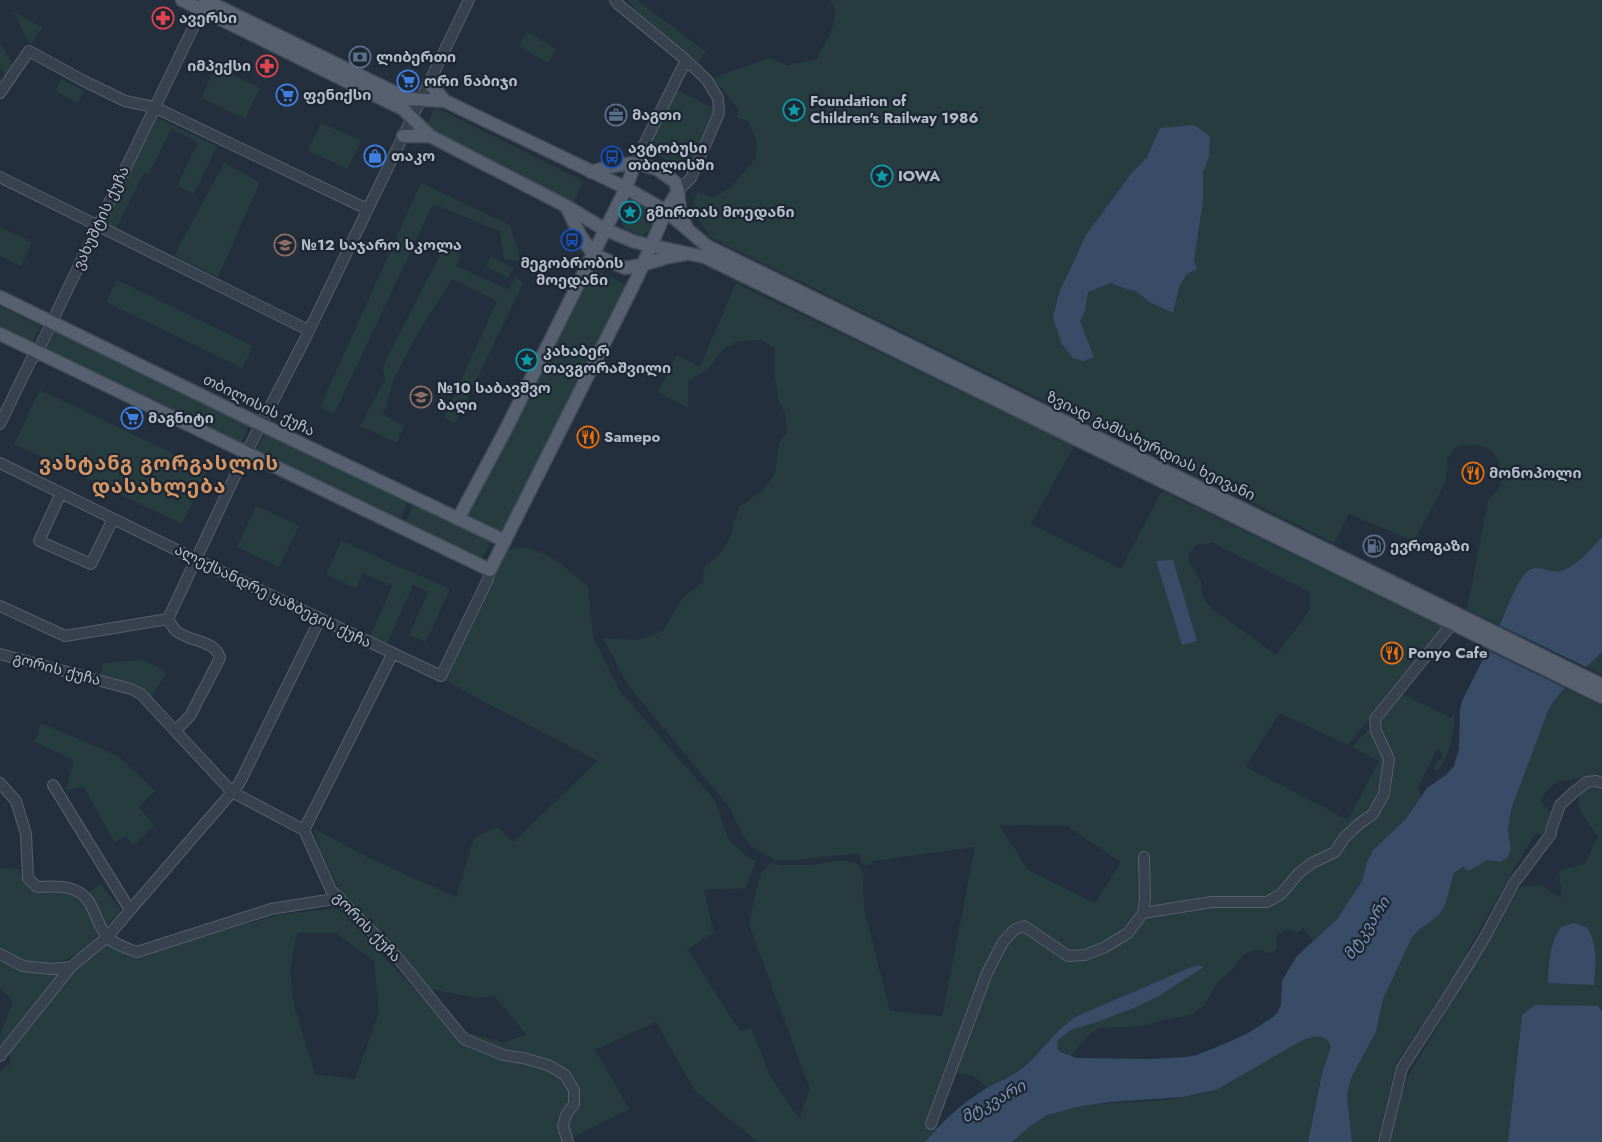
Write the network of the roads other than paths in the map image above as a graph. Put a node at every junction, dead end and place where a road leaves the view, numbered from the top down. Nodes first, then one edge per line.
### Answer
1 (182, 0) edge
2 (469, 0) edge
3 (615, 0) edge
4 (205, 3) edge
5 (686, 60) junction
6 (429, 83) junction
7 (0, 93) edge
8 (421, 100) junction
9 (445, 101) junction
10 (154, 106) junction
11 (413, 117) junction
12 (403, 136) junction
13 (430, 136) junction
14 (635, 163) junction
15 (591, 172) junction
16 (0, 177) edge
17 (626, 188) junction
18 (678, 191) junction
19 (566, 206) junction
20 (367, 209) junction
21 (666, 211) junction
22 (98, 226) junction
23 (604, 229) junction
24 (689, 232) junction
25 (650, 245) junction
26 (593, 254) junction
27 (692, 254) junction
28 (642, 265) junction
29 (0, 297) edge
30 (52, 322) junction
31 (308, 330) junction
32 (0, 334) edge
33 (37, 353) junction
34 (989, 391) junction
35 (1021, 406) junction
36 (0, 424) edge
37 (262, 425) junction
38 (248, 453) junction
39 (0, 464) edge
40 (61, 493) junction
41 (113, 519) junction
42 (458, 519) junction
43 (504, 542) junction
44 (195, 559) junction
45 (490, 570) junction
46 (0, 606) edge
47 (320, 619) junction
48 (168, 620) junction
49 (1452, 624) junction
50 (1493, 638) junction
51 (393, 653) junction
52 (0, 654) edge
53 (1602, 685) edge
54 (1602, 697) edge
55 (176, 730) junction
56 (1602, 783) edge
57 (0, 784) edge
58 (53, 785) dead end
59 (232, 792) junction
60 (304, 830) junction
61 (1144, 857) dead end
62 (340, 898) junction
63 (130, 910) junction
64 (1143, 913) junction
65 (107, 937) junction
66 (0, 954) edge
67 (71, 967) junction
68 (0, 1056) edge
69 (931, 1124) dead end
70 (568, 1142) edge
71 (1384, 1142) edge

1 - 4 main road
2 - 6 street
3 - 5 street
4 - 8 main road
4 - 10 street, ვახუშტის ქუჩა
4 - 11 main road
5 - 14 street
5 - 18 street
6 - 8 street
6 - 9 main road
7 - 10 street
8 - 9 main road
8 - 11 street
9 - 15 main road
10 - 20 street
10 - 22 street, ვახუშტის ქუჩა
11 - 12 street
11 - 13 main road
12 - 13 main road
12 - 20 street
13 - 19 main road
14 - 15 main road
14 - 17 main road
14 - 18 main road
15 - 17 main road
16 - 22 street
17 - 21 main road
17 - 23 main road
18 - 21 main road
18 - 24 main road
19 - 23 main road
19 - 26 main road
20 - 31 street
21 - 24 main road
21 - 25 main road
22 - 30 street, ვახუშტის ქუჩა
22 - 31 street
23 - 25 main road
23 - 26 main road
24 - 34 main road, ზვიად გამსახურდიას ხეივანი
25 - 27 main road
25 - 28 main road
26 - 28 main road
26 - 42 main road
27 - 28 main road
27 - 34 main road, ზვიად გამსახურდიას ხეივანი
28 - 43 main road
29 - 30 main road, თბილისის ქუჩა
30 - 33 street, ვახუშტის ქუჩა
30 - 37 main road, თბილისის ქუჩა
31 - 37 street
32 - 33 main road
33 - 36 street, ვახუშტის ქუჩა
33 - 38 main road
34 - 35 main road, ზვიად გამსახურდიას ხეივანი
35 - 49 main road, ზვიად გამსახურდიას ხეივანი
35 - 50 main road, ზვიად გამსახურდიას ხეივანი
37 - 38 street
37 - 42 main road, თბილისის ქუჩა
38 - 44 street
38 - 45 main road
39 - 40 street, ალექსანდრე ყაზბეგის ქუჩა
40 - 41 street, ალექსანდრე ყაზბეგის ქუჩა
40 - 41 street
41 - 44 street, ალექსანდრე ყაზბეგის ქუჩა
42 - 43 main road, თბილისის ქუჩა
43 - 45 main road
44 - 47 street, ალექსანდრე ყაზბეგის ქუჩა
44 - 48 street
45 - 51 street, ალექსანდრე ყაზბეგის ქუჩა
46 - 48 street
47 - 51 street, ალექსანდრე ყაზბეგის ქუჩა
47 - 59 street
48 - 55 street
49 - 50 main road, ზვიად გამსახურდიას ხეივანი
49 - 64 street
50 - 53 main road, ზვიად გამსახურდიას ხეივანი
50 - 54 main road, ზვიად გამსახურდიას ხეივანი
51 - 60 street
52 - 55 street, გორის ქუჩა
55 - 59 street, გორის ქუჩა
56 - 71 street
57 - 65 street
58 - 63 street
59 - 60 street, გორის ქუჩა
59 - 63 street
60 - 62 street, გორის ქუჩა
61 - 64 street
62 - 65 street
62 - 70 street, გორის ქუჩა
63 - 65 street
64 - 69 street
65 - 67 street
66 - 67 street
67 - 68 street

